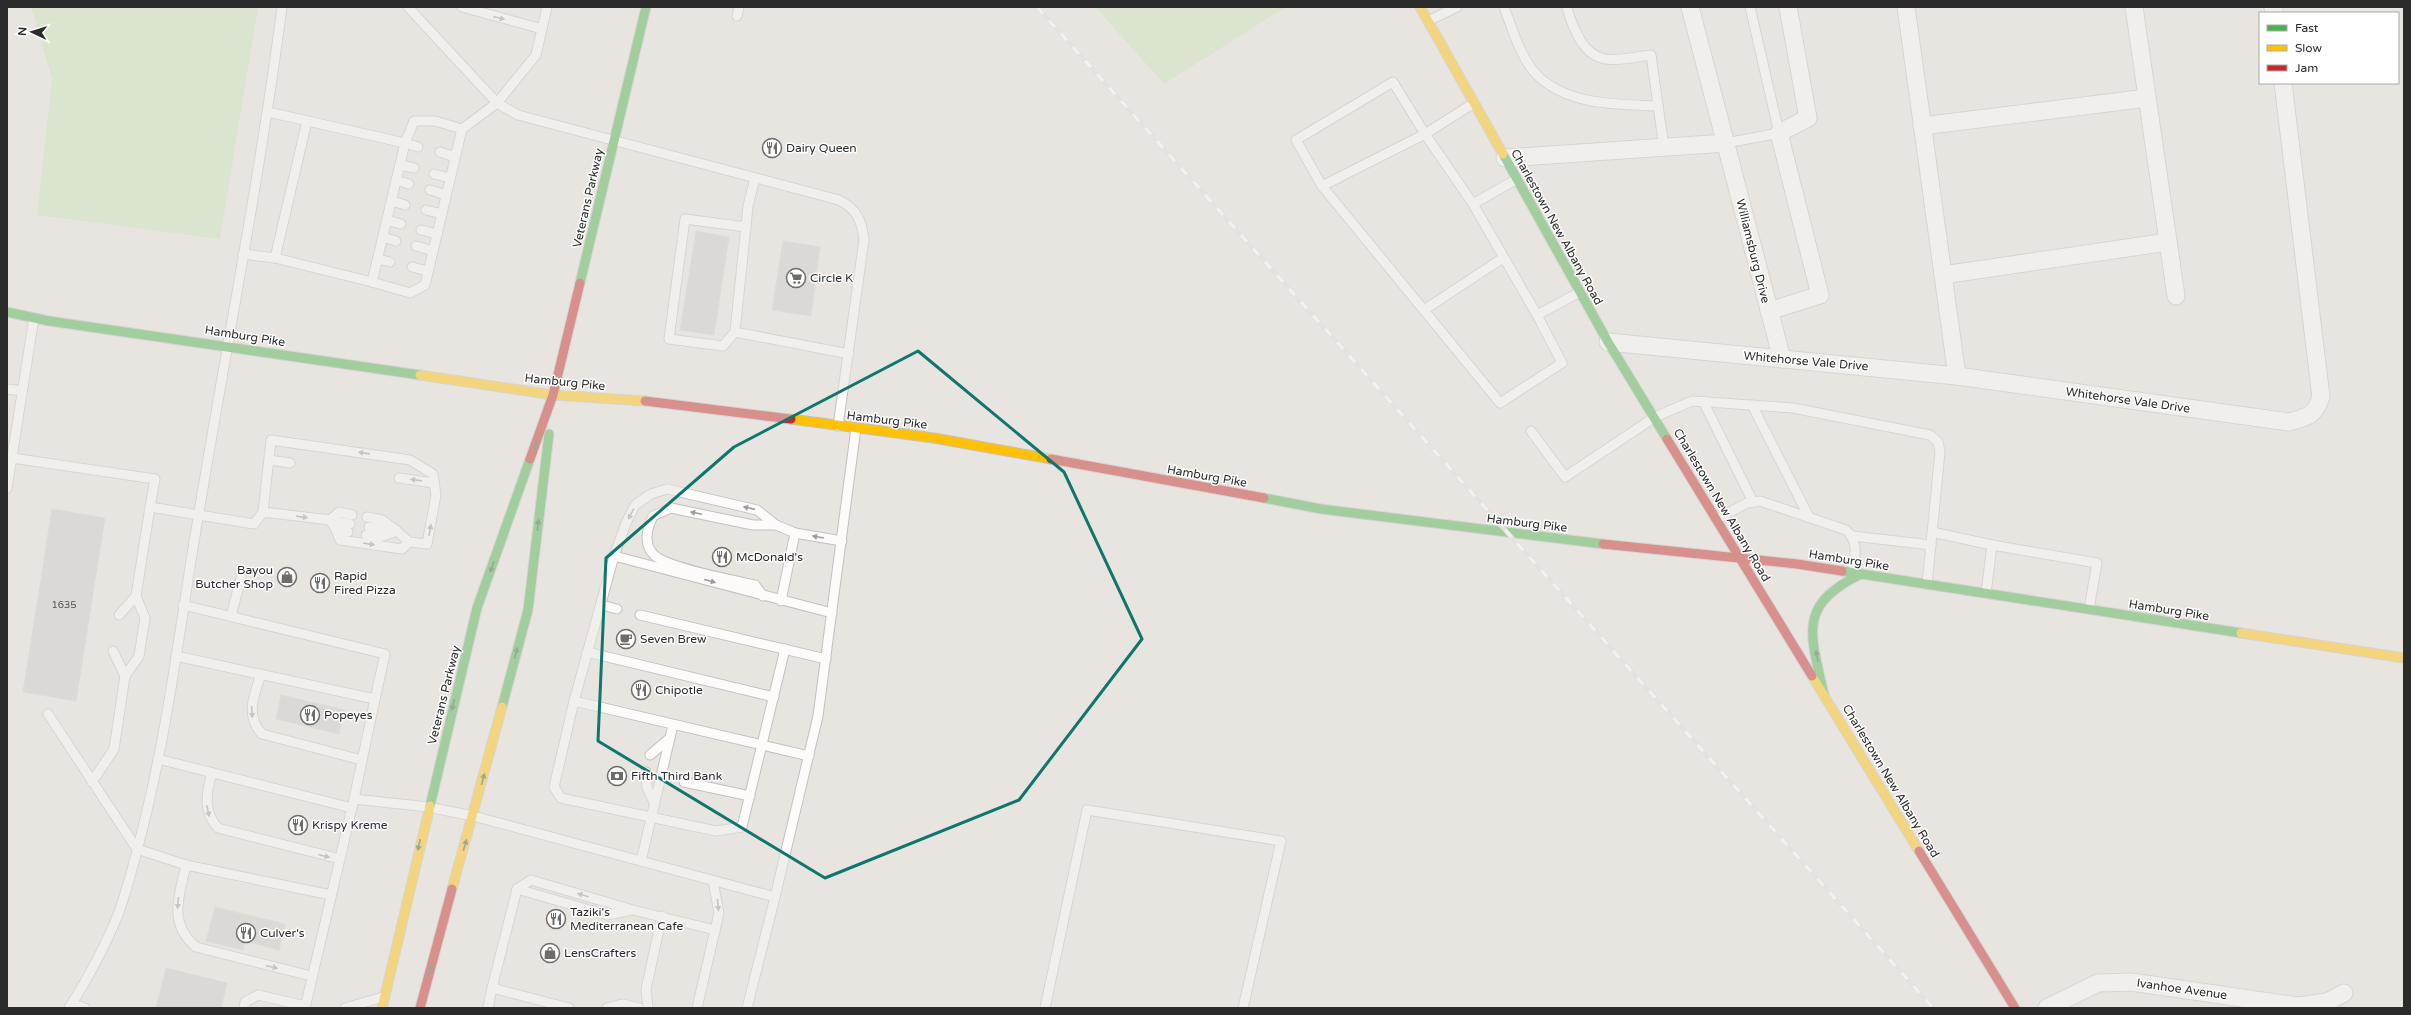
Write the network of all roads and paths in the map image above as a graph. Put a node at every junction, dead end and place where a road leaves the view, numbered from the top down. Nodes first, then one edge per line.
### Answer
1 (282, 7) edge
2 (408, 7) edge
3 (462, 7) edge
4 (547, 7) edge
5 (646, 7) edge
6 (739, 7) edge
7 (1420, 7) edge
8 (1457, 7) edge
9 (1504, 7) edge
10 (1567, 7) edge
11 (1690, 7) edge
12 (1750, 7) edge
13 (1788, 7) edge
14 (1906, 7) edge
15 (2134, 7) edge
16 (737, 16) dead end
17 (1428, 21) junction
18 (542, 29) junction
19 (2283, 84) edge
20 (2147, 98) junction
21 (497, 103) junction
22 (1474, 103) junction
23 (1658, 106) junction
24 (268, 112) junction
25 (307, 121) junction
26 (1922, 126) junction
27 (462, 129) junction
28 (1779, 133) junction
29 (1424, 134) junction
30 (613, 140) junction
31 (405, 143) junction
32 (1726, 143) junction
33 (418, 146) dead end
34 (1664, 148) junction
35 (440, 152) dead end
36 (455, 157) junction
37 (1505, 158) junction
38 (400, 165) junction
39 (414, 168) dead end
40 (434, 174) dead end
41 (450, 178) junction
42 (755, 178) junction
43 (1517, 179) junction
44 (396, 180) junction
45 (409, 184) dead end
46 (1322, 186) junction
47 (430, 190) dead end
48 (446, 196) junction
49 (392, 201) junction
50 (1473, 204) junction
51 (406, 205) dead end
52 (426, 210) dead end
53 (442, 214) junction
54 (387, 220) junction
55 (401, 224) dead end
56 (746, 226) junction
57 (421, 230) dead end
58 (437, 234) junction
59 (383, 237) junction
60 (396, 241) dead end
61 (2168, 242) junction
62 (416, 246) dead end
63 (433, 251) junction
64 (243, 254) junction
65 (275, 258) junction
66 (1503, 258) junction
67 (378, 259) junction
68 (390, 262) dead end
69 (412, 267) dead end
70 (428, 271) junction
71 (1943, 275) junction
72 (372, 282) junction
73 (1580, 292) junction
74 (2176, 296) dead end
75 (1424, 310) junction
76 (1769, 311) junction
77 (7, 312) edge
78 (1536, 316) junction
79 (34, 318) junction
80 (735, 332) junction
81 (1608, 342) junction
82 (229, 346) junction
83 (849, 354) junction
84 (1782, 359) junction
85 (1957, 376) junction
86 (7, 389) edge
87 (22, 391) junction
88 (554, 395) junction
89 (1703, 401) junction
90 (1752, 405) junction
91 (1655, 417) junction
92 (838, 426) junction
93 (856, 428) junction
94 (1531, 431) dead end
95 (12, 458) junction
96 (269, 460) junction
97 (290, 463) dead end
98 (399, 478) dead end
99 (434, 483) junction
100 (7, 488) edge
101 (1753, 502) junction
102 (150, 507) junction
103 (263, 512) junction
104 (198, 515) junction
105 (367, 517) dead end
106 (1809, 517) junction
107 (330, 520) junction
108 (1717, 520) junction
109 (776, 525) junction
110 (336, 530) junction
111 (368, 531) dead end
112 (397, 531) junction
113 (1932, 532) junction
114 (795, 533) junction
115 (1853, 536) junction
116 (842, 541) junction
117 (409, 542) junction
118 (1931, 545) junction
119 (1992, 545) junction
120 (614, 556) junction
121 (1742, 560) junction
122 (242, 574) dead end
123 (1857, 574) junction
124 (1927, 584) junction
125 (1986, 594) junction
126 (136, 596) junction
127 (763, 596) junction
128 (781, 600) junction
129 (183, 605) junction
130 (601, 606) junction
131 (617, 609) dead end
132 (2089, 609) junction
133 (832, 612) junction
134 (119, 615) dead end
135 (640, 615) dead end
136 (231, 616) junction
137 (785, 650) junction
138 (113, 651) dead end
139 (588, 652) junction
140 (176, 656) junction
141 (2404, 658) edge
142 (826, 659) junction
143 (261, 674) junction
144 (125, 676) junction
145 (1824, 694) junction
146 (774, 697) junction
147 (375, 699) junction
148 (574, 701) junction
149 (48, 714) dead end
150 (673, 725) junction
151 (670, 738) junction
152 (762, 745) junction
153 (650, 755) dead end
154 (809, 756) junction
155 (158, 759) junction
156 (362, 760) junction
157 (646, 772) dead end
158 (212, 773) junction
159 (92, 782) junction
160 (684, 782) dead end
161 (750, 796) junction
162 (353, 803) junction
163 (655, 804) junction
164 (428, 808) junction
165 (473, 816) junction
166 (652, 817) junction
167 (137, 849) junction
168 (340, 859) junction
169 (641, 861) junction
170 (186, 865) junction
171 (712, 881) junction
172 (331, 895) junction
173 (775, 897) junction
174 (662, 916) junction
175 (715, 930) junction
176 (311, 976) junction
177 (492, 988) junction
178 (2344, 993) dead end
179 (384, 997) junction
180 (71, 1006) edge
181 (305, 1007) edge
182 (85, 1008) edge
183 (244, 1008) edge
184 (345, 1008) edge
185 (382, 1008) edge
186 (420, 1008) edge
187 (488, 1008) edge
188 (569, 1008) edge
189 (606, 1008) edge
190 (640, 1008) edge
191 (648, 1008) edge
192 (697, 1008) edge
193 (747, 1008) edge
194 (1046, 1008) edge
195 (1243, 1008) edge
196 (2015, 1008) edge
197 (2047, 1008) edge

1 - 24 lane
2 - 21 lane
3 -> 18 lane
4 - 18 lane
5 - 30 main road, Veterans Parkway
6 - 16 lane
7 - 17 main road, Charlestown New Albany Road
8 - 17 lane
9 - 23 lane
10 - 23 lane
11 - 32 street, Williamsburg Drive
12 - 28 lane
13 - 28 street
14 - 26 street
15 - 20 street
17 - 22 main road, Charlestown New Albany Road
18 - 21 lane
19 - 85 street, Whitehorse Vale Drive
20 - 26 street
20 - 61 street
21 - 27 lane
21 - 30 lane
22 - 29 lane
22 - 37 main road, Charlestown New Albany Road
23 - 34 lane
24 - 25 lane
24 - 64 lane
25 - 31 lane
25 - 65 lane
26 - 71 street
27 - 31 lane
27 - 36 lane
28 - 32 lane
28 - 76 street
29 - 46 lane
29 - 46 lane
29 - 50 lane
30 - 42 lane
30 - 88 main road, Veterans Parkway
31 - 33 lane
31 - 38 lane
32 - 34 street
32 - 76 street, Williamsburg Drive
34 - 37 street
35 - 36 lane
36 - 41 lane
37 - 43 main road, Charlestown New Albany Road
38 - 39 lane
38 - 44 lane
40 - 41 lane
41 - 48 lane
42 - 56 lane
42 - 83 lane
43 - 50 lane
43 - 73 main road, Charlestown New Albany Road
44 - 45 lane
44 - 49 lane
46 - 75 lane
47 - 48 lane
48 - 53 lane
49 - 51 lane
49 - 54 lane
50 - 66 lane
52 - 53 lane
53 - 58 lane
54 - 55 lane
54 - 59 lane
56 - 80 lane
56 - 80 lane
57 - 58 lane
58 - 63 lane
59 - 60 lane
59 - 67 lane
61 - 71 street
61 - 74 street
62 - 63 lane
63 - 70 lane
64 - 65 lane
64 - 82 lane
65 - 72 lane
66 - 75 lane
66 - 78 lane
67 - 68 lane
67 - 72 lane
69 - 70 lane
70 - 72 lane
71 - 85 street
73 - 78 lane
73 - 81 main road, Charlestown New Albany Road
75 - 78 lane
76 - 84 street, Williamsburg Drive
77 - 79 main road, Hamburg Pike
79 - 82 main road, Hamburg Pike
79 - 87 lane
80 - 83 lane
81 - 84 street, Whitehorse Vale Drive
81 - 91 main road, Charlestown New Albany Road
82 - 88 main road, Hamburg Pike
82 - 104 lane
83 - 92 lane
84 - 85 street, Whitehorse Vale Drive
86 - 87 lane
87 - 95 lane
88 - 92 main road, Hamburg Pike
88 -> 164 main road, Veterans Parkway
165 -> 88 main road, Veterans Parkway
89 - 90 lane
89 - 91 lane
89 - 101 lane
90 - 106 lane
90 - 113 lane
91 - 94 lane
91 - 108 main road, Charlestown New Albany Road
92 - 93 main road, Hamburg Pike
93 - 116 lane
93 - 121 main road, Hamburg Pike
95 - 100 lane
95 - 102 lane
96 - 97 lane
99 -> 96 lane
96 - 103 lane
99 -> 98 lane
117 -> 99 lane
101 - 106 lane
101 - 108 lane
102 - 104 lane
102 - 126 lane
103 - 104 lane
103 -> 107 lane
104 - 129 lane
105 - 112 lane
106 - 115 lane
107 - 110 lane
107 - 110 lane
108 - 121 main road, Charlestown New Albany Road
109 - 114 lane
109 -> 120 lane
109 -> 127 lane
110 -> 117 lane
111 - 112 lane
112 - 117 lane
113 - 118 lane
113 - 119 lane
116 -> 114 lane
114 - 128 lane
115 - 118 lane
115 - 123 lane
116 - 133 lane
118 - 124 lane
119 - 125 lane
119 - 132 lane
120 -> 127 lane
120 - 130 lane
121 - 123 main road, Hamburg Pike
121 - 145 main road, Charlestown New Albany Road
122 - 136 lane
123 - 124 main road, Hamburg Pike
145 -> 123 main road
124 - 125 main road, Hamburg Pike
125 - 132 main road, Hamburg Pike
126 - 134 lane
126 - 144 lane
127 - 128 lane
128 - 133 lane
129 - 136 lane
129 - 140 lane
130 - 131 lane
130 - 139 lane
132 - 141 main road, Hamburg Pike
133 - 142 lane
135 - 137 lane
136 - 147 lane
137 - 142 lane
137 - 146 lane
138 - 144 lane
139 - 146 lane
139 - 148 lane
140 - 143 lane
140 - 155 lane
142 - 154 lane
143 - 147 lane
143 -> 156 lane
144 - 159 lane
145 - 196 main road, Charlestown New Albany Road
146 - 152 lane
147 - 156 lane
148 - 150 lane
148 - 166 lane
149 - 159 lane
150 - 151 lane
150 - 152 lane
151 - 153 lane
151 - 163 lane
152 - 154 lane
152 - 161 lane
154 - 173 lane
155 - 158 lane
155 - 167 lane
156 - 162 lane
157 - 163 lane
158 - 162 lane
158 -> 168 lane
159 - 167 lane
160 - 161 lane
161 - 166 lane
162 - 164 lane
162 - 168 lane
163 - 166 lane
164 - 165 lane
164 -> 179 main road, Veterans Parkway
165 - 169 lane
186 -> 165 main road, Veterans Parkway
166 - 169 lane
167 - 170 lane
167 - 180 lane
168 - 172 lane
169 - 171 lane
170 - 172 lane
170 -> 176 lane
171 - 173 lane
171 -> 175 lane
172 - 176 lane
173 - 193 lane
174 - 175 lane
174 -> 177 lane
174 - 191 lane
175 - 192 lane
176 - 181 lane
177 - 187 lane
177 - 188 lane
178 - 197 street, Ivanhoe Avenue
179 - 184 lane
179 - 185 main road, Veterans Parkway
180 - 182 lane
181 - 183 lane
189 - 190 lane
194 - 195 lane

